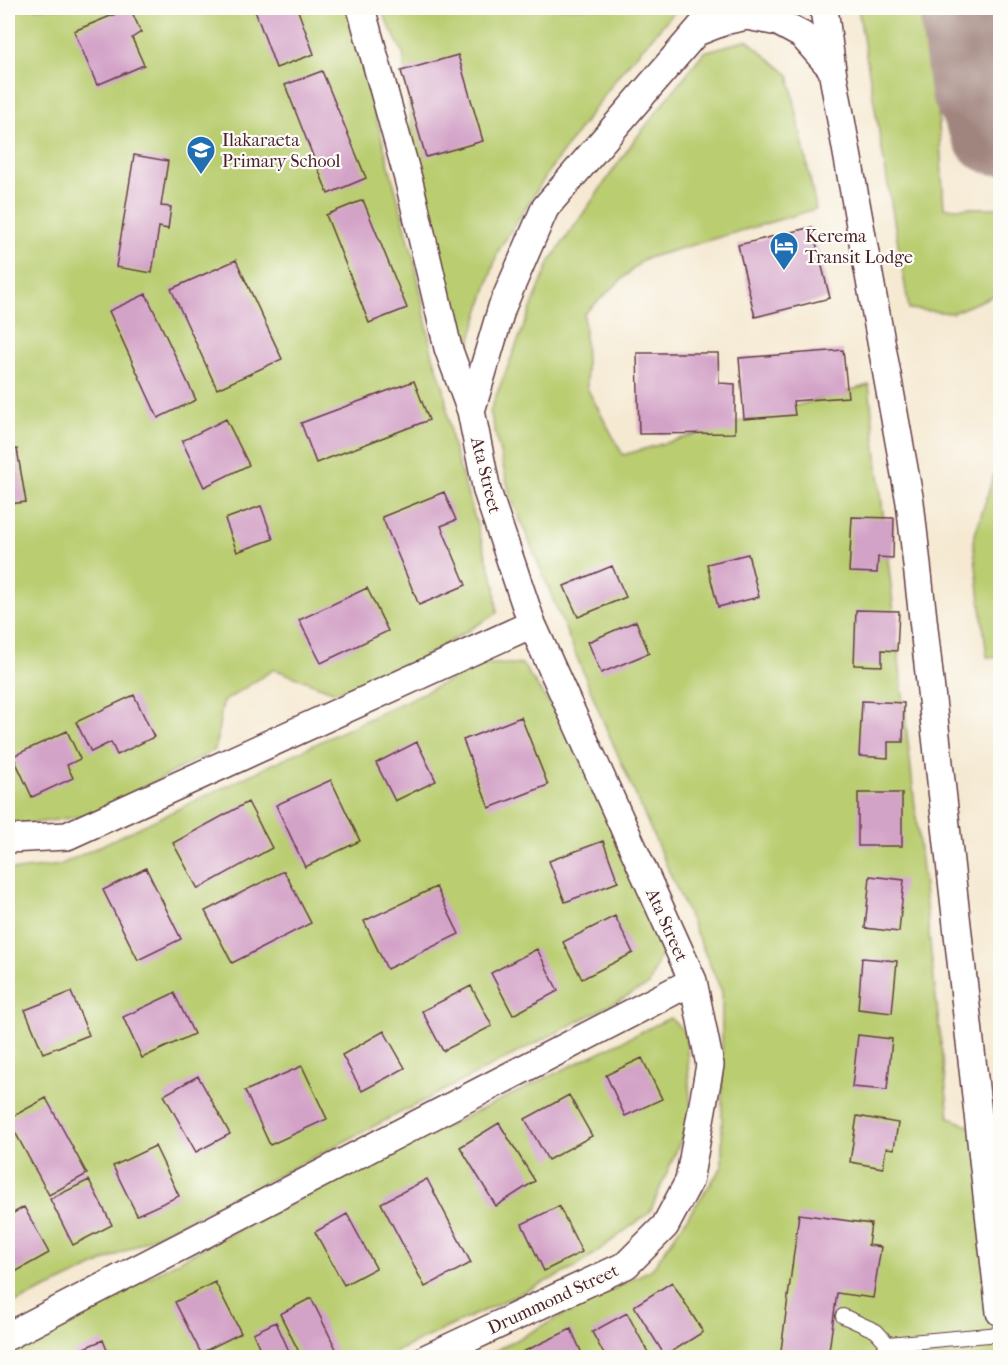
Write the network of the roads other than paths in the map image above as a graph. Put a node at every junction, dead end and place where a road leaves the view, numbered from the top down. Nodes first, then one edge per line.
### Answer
1 (360, 8) edge
2 (717, 8) edge
3 (824, 8) edge
4 (694, 34) junction
5 (832, 70) junction
6 (471, 411) junction
7 (532, 624) junction
8 (8, 839) edge
9 (693, 981) junction
10 (1000, 1312) edge
11 (843, 1316) dead end
12 (1000, 1334) edge
13 (8, 1336) edge
14 (888, 1344) junction
15 (428, 1358) edge
16 (878, 1358) edge

1 - 6 street
2 - 4 street, Ata Street
3 - 5 street
4 - 5 street
4 - 6 street, Ata Street
5 - 10 street
6 - 7 street, Ata Street
7 - 8 street
7 - 9 street, Ata Street
9 - 13 street
9 - 15 street, Drummond Street
11 - 14 lane
12 - 14 lane
14 - 16 lane

